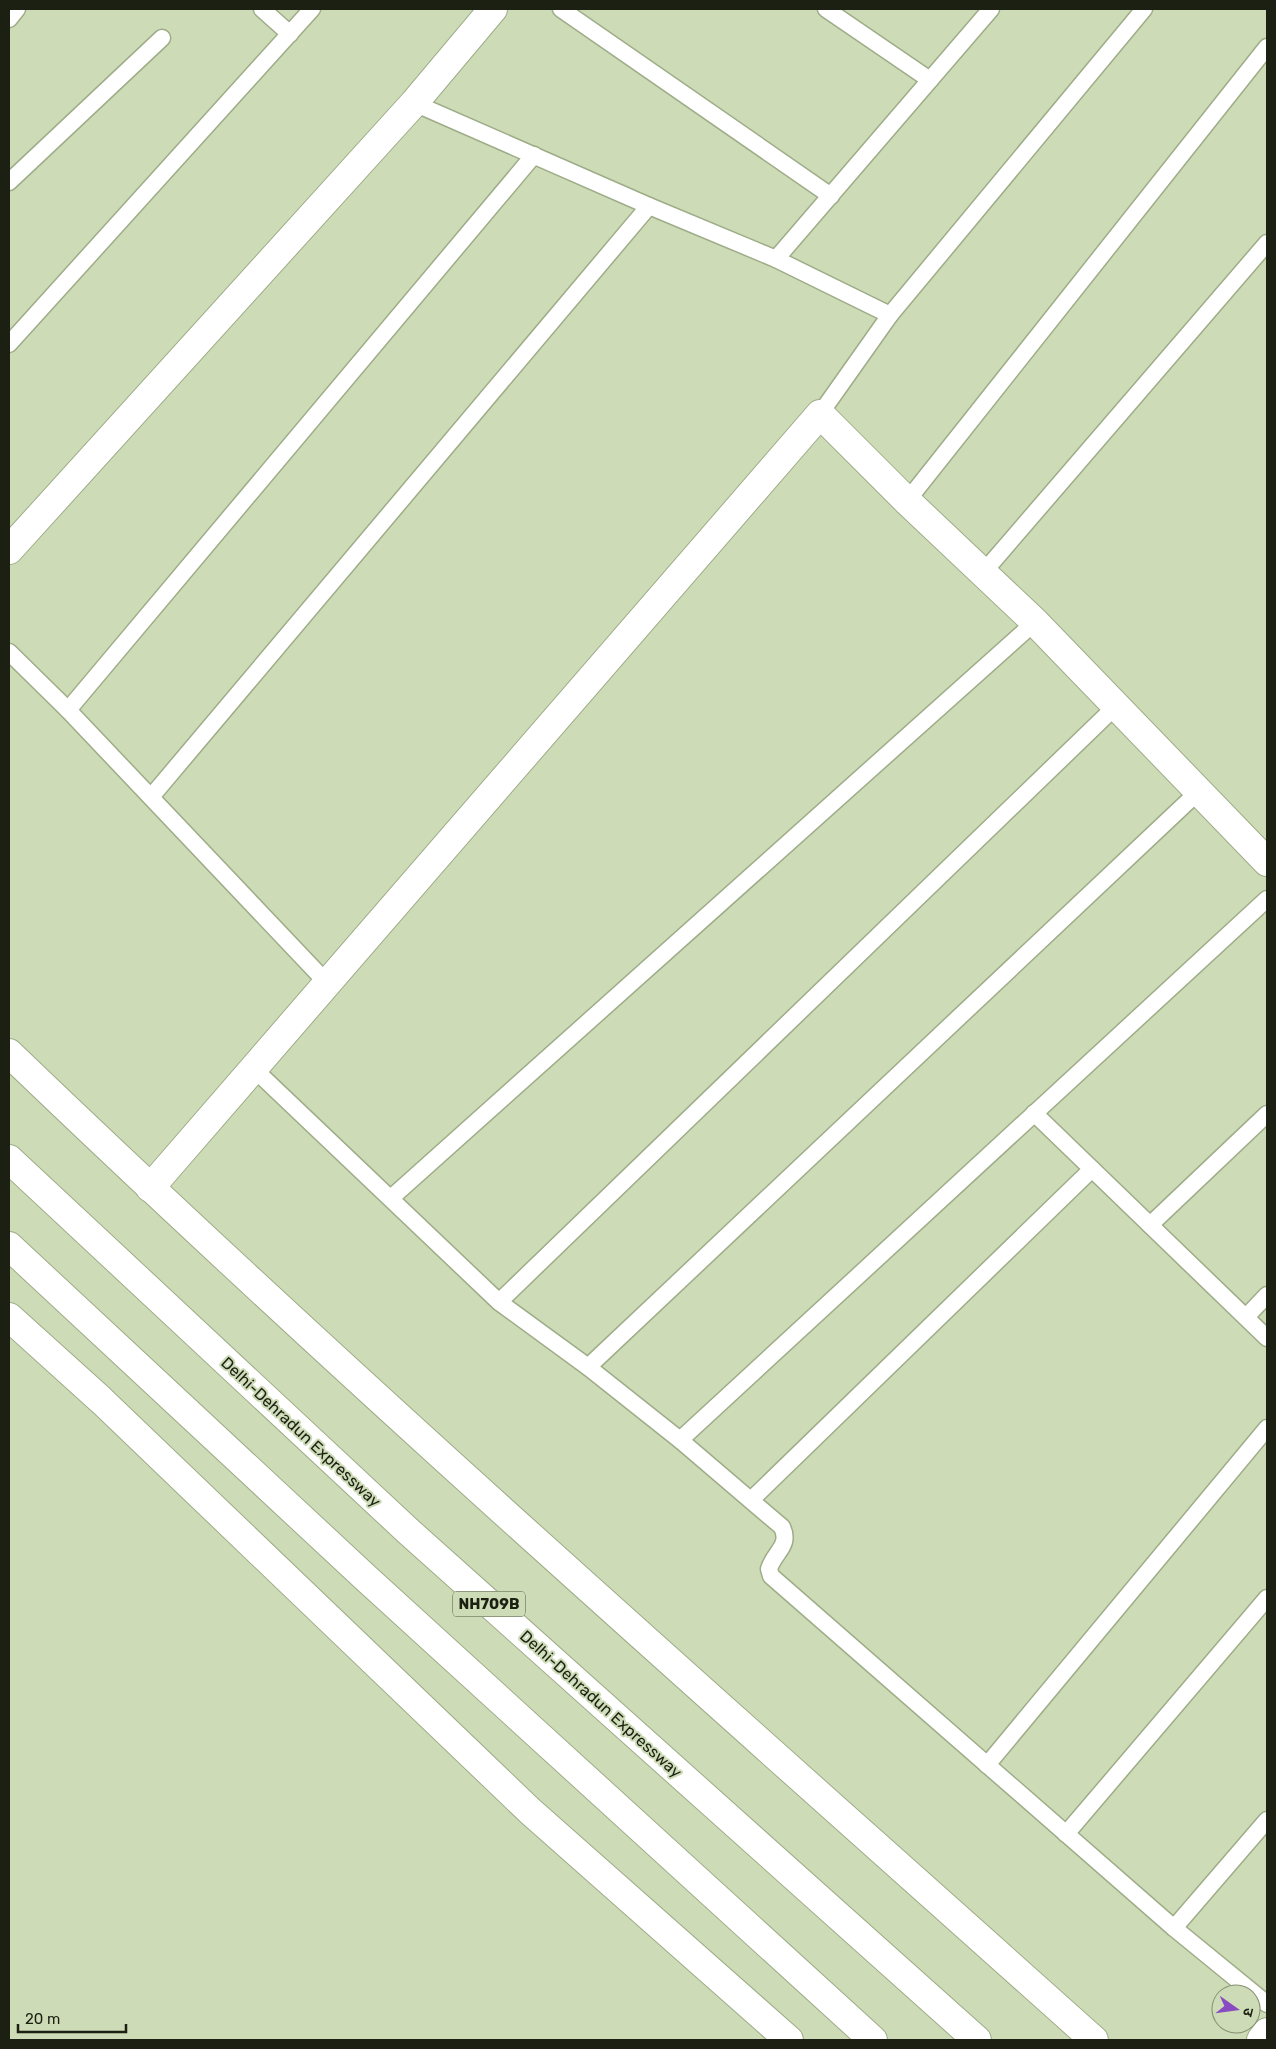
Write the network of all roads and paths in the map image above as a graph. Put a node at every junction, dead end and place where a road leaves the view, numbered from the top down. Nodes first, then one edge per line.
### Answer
1 (17, 9) edge
2 (262, 9) edge
3 (312, 9) edge
4 (493, 9) edge
5 (561, 9) edge
6 (826, 9) edge
7 (991, 9) edge
8 (1144, 9) edge
9 (9, 19) edge
10 (290, 34) junction
11 (162, 38) dead end
12 (1267, 47) edge
13 (930, 80) junction
14 (414, 103) junction
15 (534, 155) junction
16 (9, 182) edge
17 (830, 196) junction
18 (649, 206) junction
19 (1267, 243) edge
20 (776, 258) junction
21 (890, 316) junction
22 (9, 344) edge
23 (820, 414) junction
24 (907, 501) junction
25 (9, 550) edge
26 (982, 574) junction
27 (1035, 622) junction
28 (9, 652) edge
29 (1116, 706) junction
30 (68, 710) junction
31 (1199, 791) junction
32 (151, 797) junction
33 (1267, 862) edge
34 (1267, 899) edge
35 (327, 983) junction
36 (9, 1053) edge
37 (252, 1068) junction
38 (1034, 1114) junction
39 (1267, 1114) edge
40 (9, 1159) edge
41 (1092, 1170) junction
42 (150, 1188) junction
43 (391, 1198) junction
44 (1150, 1225) junction
45 (9, 1246) edge
46 (1267, 1295) edge
47 (499, 1302) junction
48 (9, 1317) edge
49 (1246, 1317) junction
50 (1267, 1338) edge
51 (588, 1367) junction
52 (1267, 1428) edge
53 (680, 1440) junction
54 (751, 1500) junction
55 (1267, 1598) edge
56 (987, 1765) junction
57 (1267, 1820) edge
58 (1066, 1834) junction
59 (1174, 1928) junction
60 (1267, 2004) edge
61 (1267, 2032) edge
62 (789, 2040) edge
63 (873, 2040) edge
64 (977, 2040) edge
65 (1094, 2040) edge
66 (1261, 2040) edge

1 - 9 lane
2 - 10 lane
3 - 10 lane
4 - 14 main road
5 - 17 lane
6 - 13 lane
7 - 13 lane
8 - 21 lane
10 - 22 lane
11 - 16 lane
12 - 24 lane
13 - 17 lane
14 - 15 lane
14 - 25 main road
15 - 18 lane
15 - 30 lane
17 - 20 lane
18 - 20 lane
18 - 32 lane
19 - 26 lane
20 - 21 lane
21 - 23 lane
23 - 24 main road
23 - 35 main road
24 - 26 main road
26 - 27 main road
27 - 29 main road
27 - 43 lane
28 - 30 lane
29 - 31 main road
29 - 47 lane
30 - 32 lane
31 - 33 main road
31 - 51 lane
32 - 35 lane
34 - 38 lane
35 - 37 main road
36 - 42 main road
37 - 42 main road
37 - 43 lane
38 - 41 lane
38 - 53 lane
39 - 44 lane
40 - 64 main road, Delhi-Dehradun Expressway / NH709B
41 - 44 lane
41 - 54 lane
42 - 65 main road
43 - 47 lane
44 - 49 lane
45 - 63 main road
46 - 49 lane
47 - 51 lane
48 - 62 main road
49 - 50 lane
51 - 53 lane
52 - 56 lane
53 - 54 lane
54 - 56 lane
55 - 58 lane
56 - 58 lane
57 - 59 lane
58 - 59 lane
59 - 60 lane
61 - 66 main road

